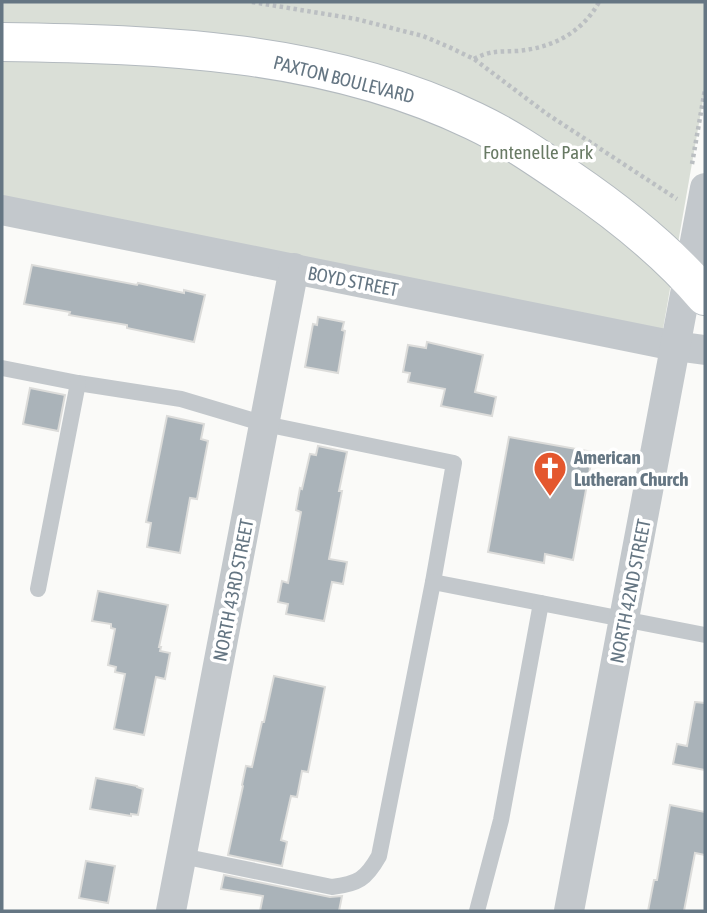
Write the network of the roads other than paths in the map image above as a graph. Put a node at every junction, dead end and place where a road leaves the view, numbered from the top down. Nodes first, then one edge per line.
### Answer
1 (2, 42) edge
2 (692, 194) edge
3 (2, 209) edge
4 (293, 268) junction
5 (697, 286) edge
6 (675, 346) junction
7 (705, 350) edge
8 (2, 368) edge
9 (78, 383) junction
10 (265, 424) junction
11 (433, 582) junction
12 (38, 589) dead end
13 (541, 603) junction
14 (625, 619) junction
15 (705, 635) edge
16 (182, 856) junction
17 (172, 911) edge
18 (477, 911) edge
19 (569, 911) edge

1 - 5 street, PAXTON BOULEVARD
2 - 5 street, NORTH 42ND STREET
3 - 4 street, BOYD STREET
4 - 6 street, BOYD STREET
4 - 10 street, NORTH 43RD STREET
5 - 6 street, NORTH 42ND STREET
6 - 7 street, BOYD STREET
6 - 14 street, NORTH 42ND STREET
8 - 9 lane
9 - 10 lane
9 - 12 lane
10 - 11 lane
10 - 16 street, NORTH 43RD STREET
11 - 13 lane
11 - 16 lane
13 - 14 lane
13 - 18 lane
14 - 15 lane
14 - 19 street, NORTH 42ND STREET
16 - 17 street, NORTH 43RD STREET

